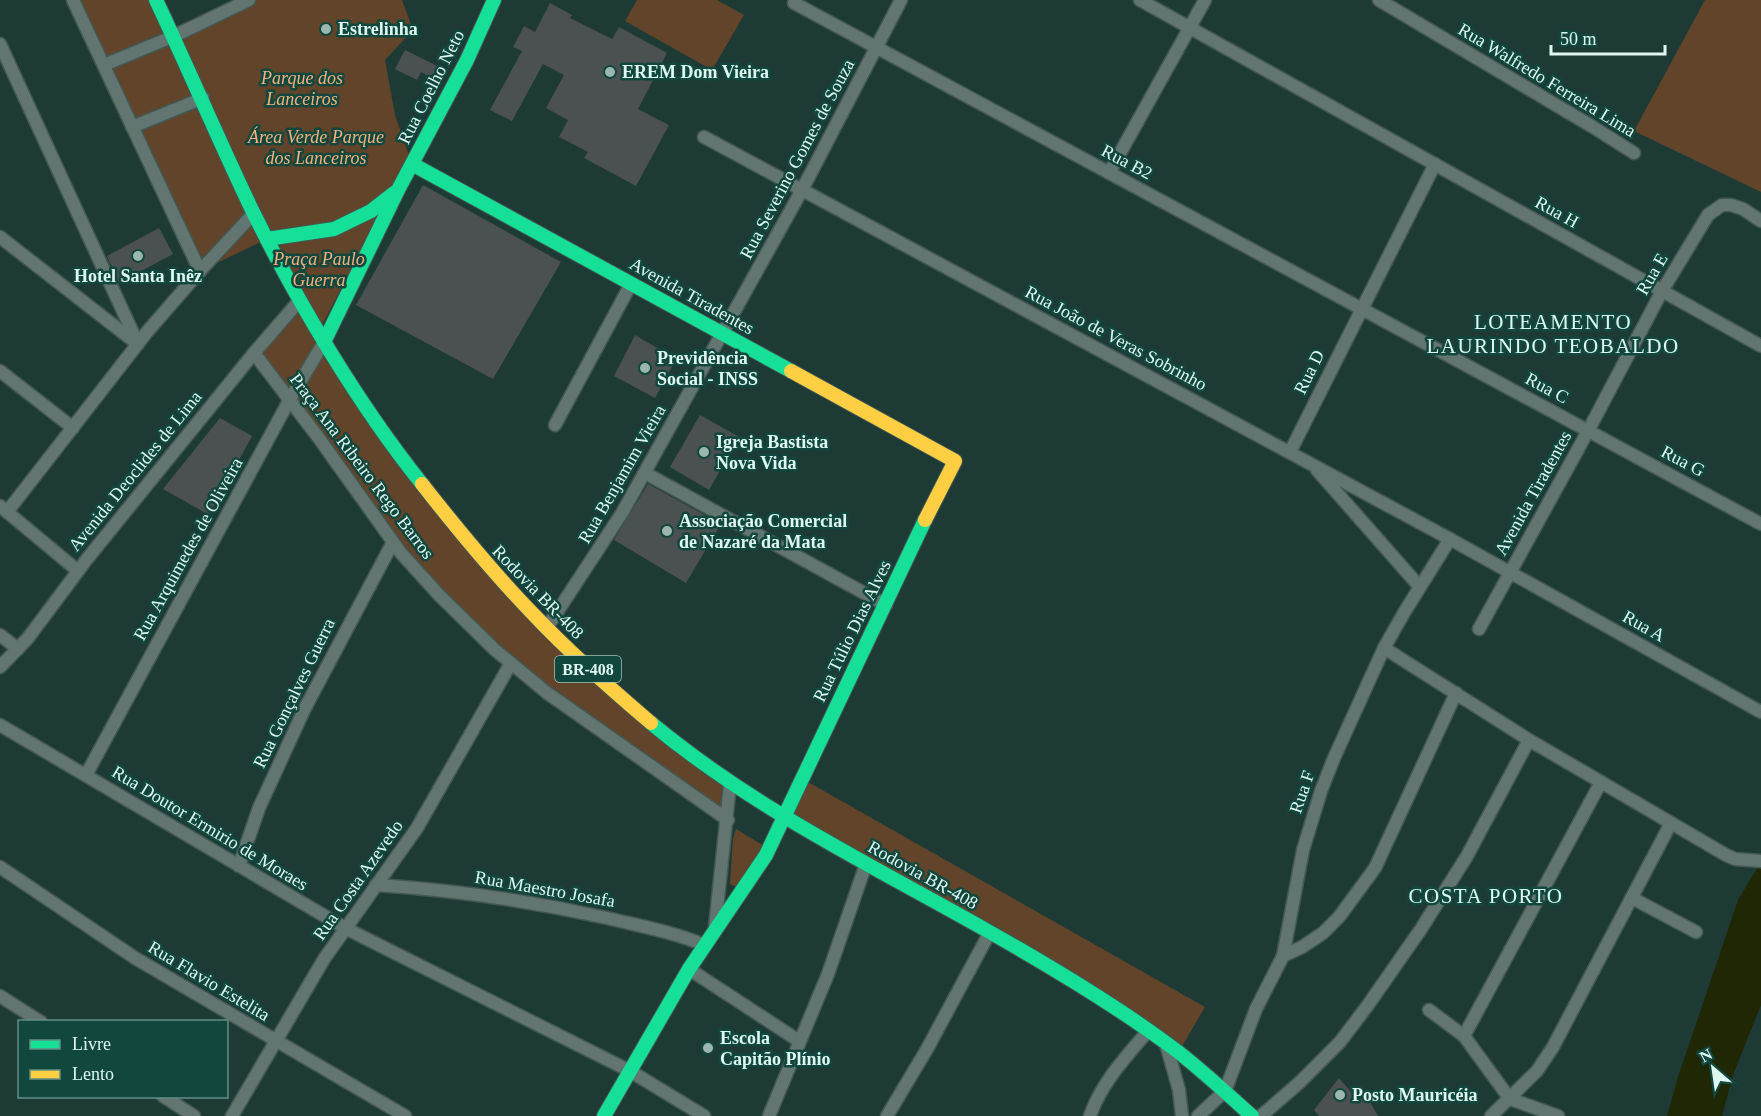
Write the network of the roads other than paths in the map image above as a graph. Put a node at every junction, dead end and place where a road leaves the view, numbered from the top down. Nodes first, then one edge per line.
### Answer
1 (73, 0) edge
2 (156, 0) edge
3 (249, 0) edge
4 (494, 0) edge
5 (900, 0) edge
6 (1140, 0) edge
7 (1205, 0) edge
8 (1378, 0) edge
9 (794, 3) dead end
10 (1190, 28) junction
11 (174, 36) junction
12 (0, 44) edge
13 (876, 47) junction
14 (104, 65) junction
15 (203, 98) junction
16 (132, 127) junction
17 (704, 137) dead end
18 (1634, 153) dead end
19 (412, 164) junction
20 (1435, 164) junction
21 (1109, 173) junction
22 (802, 189) junction
23 (398, 190) junction
24 (254, 213) junction
25 (1761, 221) edge
26 (0, 237) edge
27 (267, 239) junction
28 (200, 271) junction
29 (631, 284) junction
30 (1662, 291) junction
31 (300, 300) junction
32 (1361, 308) junction
33 (723, 333) junction
34 (324, 342) junction
35 (138, 344) junction
36 (1761, 346) edge
37 (254, 353) junction
38 (0, 371) edge
39 (290, 399) junction
40 (555, 424) dead end
41 (73, 428) junction
42 (1588, 430) junction
43 (1290, 452) junction
44 (955, 461) joint
45 (1312, 465) junction
46 (645, 473) junction
47 (4, 509) edge
48 (1761, 524) edge
49 (1450, 539) junction
50 (393, 542) junction
51 (78, 571) junction
52 (1510, 572) junction
53 (1419, 586) junction
54 (886, 605) junction
55 (546, 629) junction
56 (1479, 629) dead end
57 (0, 635) edge
58 (1384, 648) junction
59 (18, 649) junction
60 (511, 663) junction
61 (0, 667) edge
62 (1456, 693) junction
63 (1761, 712) edge
64 (0, 724) edge
65 (1529, 740) junction
66 (86, 775) junction
67 (1601, 782) junction
68 (730, 784) junction
69 (783, 817) junction
70 (728, 820) junction
71 (1671, 823) junction
72 (1758, 861) edge
73 (866, 864) junction
74 (239, 866) junction
75 (0, 867) edge
76 (376, 885) junction
77 (1632, 898) junction
78 (345, 928) junction
79 (715, 931) junction
80 (990, 932) junction
81 (1696, 932) dead end
82 (704, 945) junction
83 (1283, 956) junction
84 (689, 969) junction
85 (0, 996) edge
86 (1428, 1010) dead end
87 (38, 1020) edge
88 (1148, 1031) junction
89 (1464, 1036) junction
90 (799, 1041) junction
91 (276, 1042) junction
92 (1166, 1043) junction
93 (630, 1071) junction
94 (1225, 1091) junction
95 (166, 1098) edge
96 (1510, 1099) junction
97 (194, 1116) edge
98 (232, 1116) edge
99 (405, 1116) edge
100 (604, 1116) edge
101 (704, 1116) edge
102 (770, 1116) edge
103 (887, 1116) edge
104 (1090, 1116) edge
105 (1182, 1116) edge
106 (1198, 1116) edge
107 (1252, 1116) edge
108 (1261, 1116) edge
109 (1491, 1116) edge
110 (1558, 1116) edge

1 - 14 street
2 - 11 street, Rodovia BR-408 / BR-408
3 - 11 street
4 - 19 street, Rua Coelho Neto
5 - 13 street, Rua Severino Gomes de Souza
6 - 10 street
7 - 10 street
8 - 18 street, Rua Walfredo Ferreira Lima
9 - 13 street, Rua B2
10 - 20 street
10 - 21 street
11 - 14 street
11 - 15 street, Rodovia BR-408 / BR-408
12 - 35 street
13 - 21 street, Rua B2
13 - 22 street, Rua Severino Gomes de Souza
14 - 16 street
15 - 16 street
15 - 24 street, Rodovia BR-408 / BR-408
16 - 28 street
17 - 22 street, Rua João de Veras Sobrinho
19 - 23 street, Rua Coelho Neto
19 - 29 street, Avenida Tiradentes
20 - 30 street, Rua H
20 - 32 street, Rua D
21 - 32 street, Rua B2
22 - 33 street, Rua Severino Gomes de Souza
22 - 43 street, Rua João de Veras Sobrinho
23 - 27 street, Rua Coelho Neto
23 - 34 street, Rua Coelho Neto
24 - 27 street, Rodovia BR-408 / BR-408
24 - 28 street
25 - 30 street, Rua E
26 - 35 street
27 - 31 street, Rodovia BR-408 / BR-408
28 - 35 street
29 - 33 street, Avenida Tiradentes
29 - 40 street
30 - 36 street
30 - 42 street, Rua E
31 - 34 street, Rodovia BR-408 / BR-408
31 - 37 street, Avenida Deoclides de Lima
32 - 42 street, Rua C
32 - 43 street, Rua D
33 - 44 street, Avenida Tiradentes
33 - 46 street, Rua Benjamim Vieira
34 - 39 street, Rua Arquimedes de Oliveira
34 - 55 street, Rodovia BR-408 / BR-408
35 - 41 street
37 - 39 street, Praça Ana Ribeiro Rego Barros
37 - 51 street, Avenida Deoclides de Lima
38 - 41 street
39 - 50 street, Praça Ana Ribeiro Rego Barros
39 - 66 street, Rua Arquimedes de Oliveira
41 - 47 street
42 - 48 street, Rua G
42 - 52 street, Avenida Tiradentes
43 - 45 street, Rua João de Veras Sobrinho
44 - 54 street, Rua Túlio Dias Alves
45 - 49 street, Rua João de Veras Sobrinho
45 - 53 street
46 - 54 street
46 - 55 street, Rua Benjamim Vieira
47 - 51 street
49 - 52 street, Rua João de Veras Sobrinho
49 - 53 street, Rua F
50 - 60 street, Praça Ana Ribeiro Rego Barros
50 - 74 street, Rua Gonçalves Guerra
51 - 59 street, Avenida Deoclides de Lima
52 - 56 street, Avenida Tiradentes
52 - 63 street, Rua A
53 - 58 street, Rua F
54 - 69 street, Rua Túlio Dias Alves
55 - 68 street, Rodovia BR-408 / BR-408
57 - 59 street
58 - 62 street
58 - 83 street, Rua F
59 - 61 street, Avenida Deoclides de Lima
60 - 70 street, Praça Ana Ribeiro Rego Barros
60 - 76 street, Rua Costa Azevedo
62 - 65 street
62 - 83 street
64 - 66 street, Rua Doutor Ermirio de Moraes
65 - 67 street
65 - 108 street
66 - 74 street, Rua Doutor Ermirio de Moraes
67 - 71 street
67 - 89 street
68 - 69 street, Rodovia BR-408 / BR-408
68 - 70 street
69 - 73 street, Rodovia BR-408 / BR-408
69 - 79 street
70 - 79 street
71 - 72 street
71 - 77 street
73 - 80 street, Rodovia BR-408 / BR-408
73 - 90 street
74 - 78 street, Rua Doutor Ermirio de Moraes
75 - 91 street, Rua Flavio Estelita
76 - 78 street, Rua Costa Azevedo
76 - 82 street, Rua Maestro Josafa
77 - 81 street
77 - 96 street
78 - 91 street, Rua Costa Azevedo
78 - 93 street, Rua Doutor Ermirio de Moraes
79 - 82 street
80 - 88 street, Rodovia BR-408 / BR-408
80 - 103 street
82 - 84 street
83 - 94 street, Rua F
84 - 90 street
84 - 93 street
85 - 87 street
86 - 89 street
88 - 92 street, Rodovia BR-408 / BR-408
88 - 104 street
89 - 96 street
90 - 102 street
91 - 98 street, Rua Costa Azevedo
91 - 99 street, Rua Flavio Estelita
92 - 94 street, Rodovia BR-408 / BR-408
92 - 105 street
93 - 100 street
93 - 101 street, Rua Doutor Ermirio de Moraes
94 - 106 street
94 - 107 street, Rodovia BR-408 / BR-408
95 - 97 street
96 - 109 street
96 - 110 street

